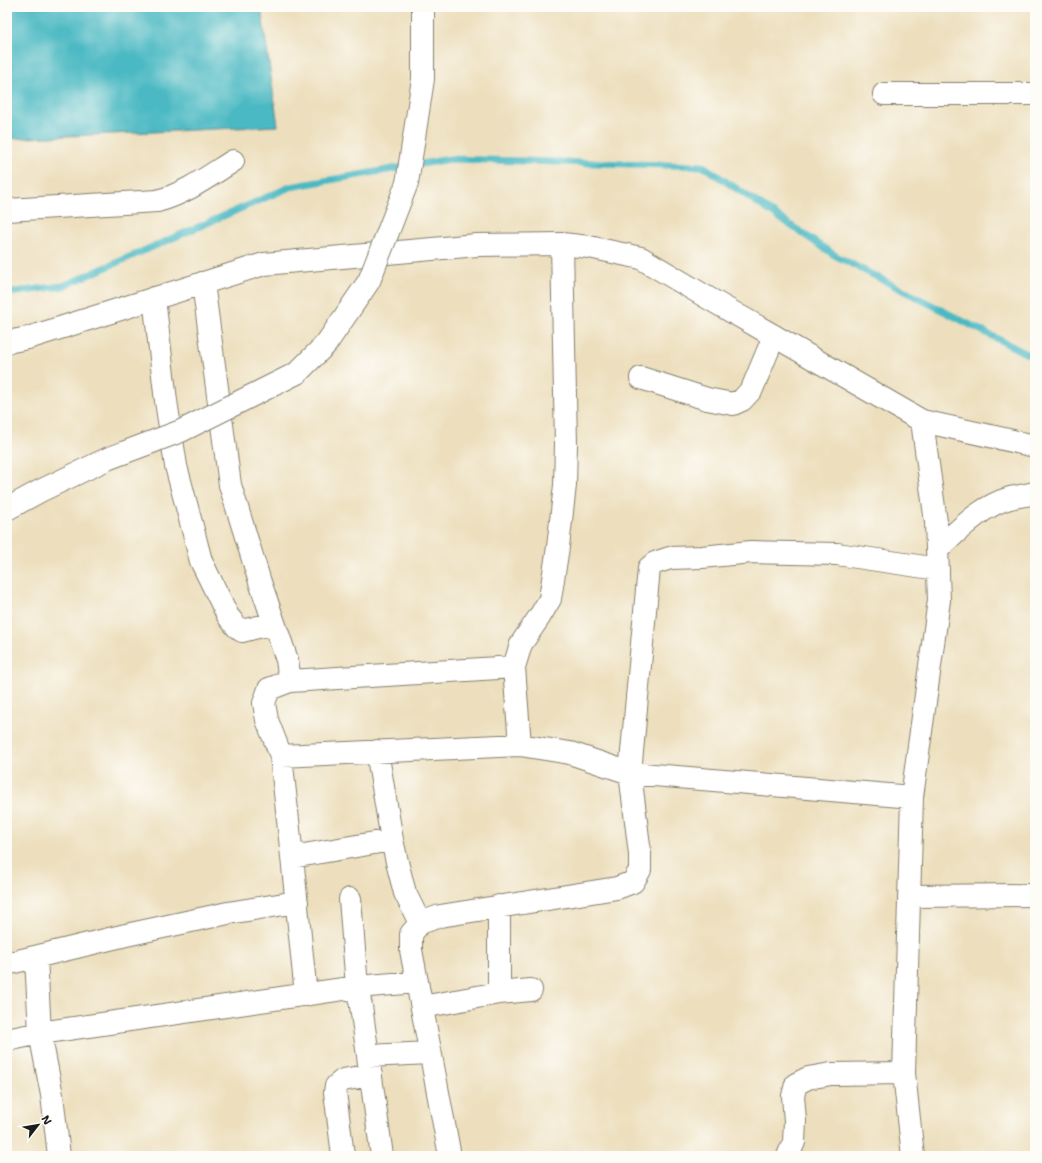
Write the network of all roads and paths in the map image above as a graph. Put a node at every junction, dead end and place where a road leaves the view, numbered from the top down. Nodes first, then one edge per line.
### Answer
1 (423, 7) edge
2 (884, 94) dead end
3 (1035, 94) edge
4 (233, 162) dead end
5 (7, 210) edge
6 (562, 244) junction
7 (203, 283) junction
8 (154, 298) junction
9 (774, 336) junction
10 (7, 342) edge
11 (641, 378) dead end
12 (922, 421) junction
13 (1035, 446) edge
14 (1035, 493) edge
15 (7, 509) edge
16 (937, 560) junction
17 (274, 623) junction
18 (514, 667) junction
19 (290, 681) junction
20 (520, 745) junction
21 (377, 751) junction
22 (281, 756) junction
23 (630, 773) junction
24 (912, 798) junction
25 (392, 840) junction
26 (292, 857) junction
27 (1035, 895) edge
28 (910, 896) junction
29 (350, 899) dead end
30 (296, 902) junction
31 (499, 906) junction
32 (420, 923) junction
33 (36, 957) junction
34 (7, 962) edge
35 (417, 982) junction
36 (357, 987) junction
37 (531, 990) dead end
38 (499, 993) junction
39 (306, 995) junction
40 (422, 1007) junction
41 (40, 1033) junction
42 (7, 1040) edge
43 (430, 1053) junction
44 (370, 1065) junction
45 (904, 1073) junction
46 (59, 1156) edge
47 (343, 1156) edge
48 (382, 1156) edge
49 (450, 1156) edge
50 (788, 1156) edge
51 (913, 1156) edge

1 - 15 street, bridge
2 - 3 street
4 - 5 street
6 - 7 street
6 - 9 street
6 - 18 street
7 - 8 street
7 - 17 street
8 - 10 street
8 - 17 street
9 - 11 street
9 - 12 street
12 - 13 street
12 - 16 street
14 - 16 street
16 - 23 street
16 - 24 street
17 - 19 street
18 - 19 street
18 - 20 street
19 - 22 street
20 - 21 street
20 - 23 street
21 - 22 street
21 - 25 street
22 - 26 street
23 - 24 street
23 - 31 street
24 - 28 street
25 - 26 street
25 - 32 street
26 - 30 street
27 - 28 street
28 - 45 street
29 - 36 street
30 - 33 street
30 - 39 street
31 - 32 street
31 - 38 street
32 - 35 street
33 - 34 street
33 - 41 street
35 - 36 street
35 - 40 street
36 - 39 street
36 - 44 street
37 - 38 street
38 - 40 street
39 - 41 street
40 - 43 street
41 - 42 street
41 - 46 street
43 - 44 street
43 - 49 street
44 - 47 street
44 - 48 street
45 - 50 street
45 - 51 street

